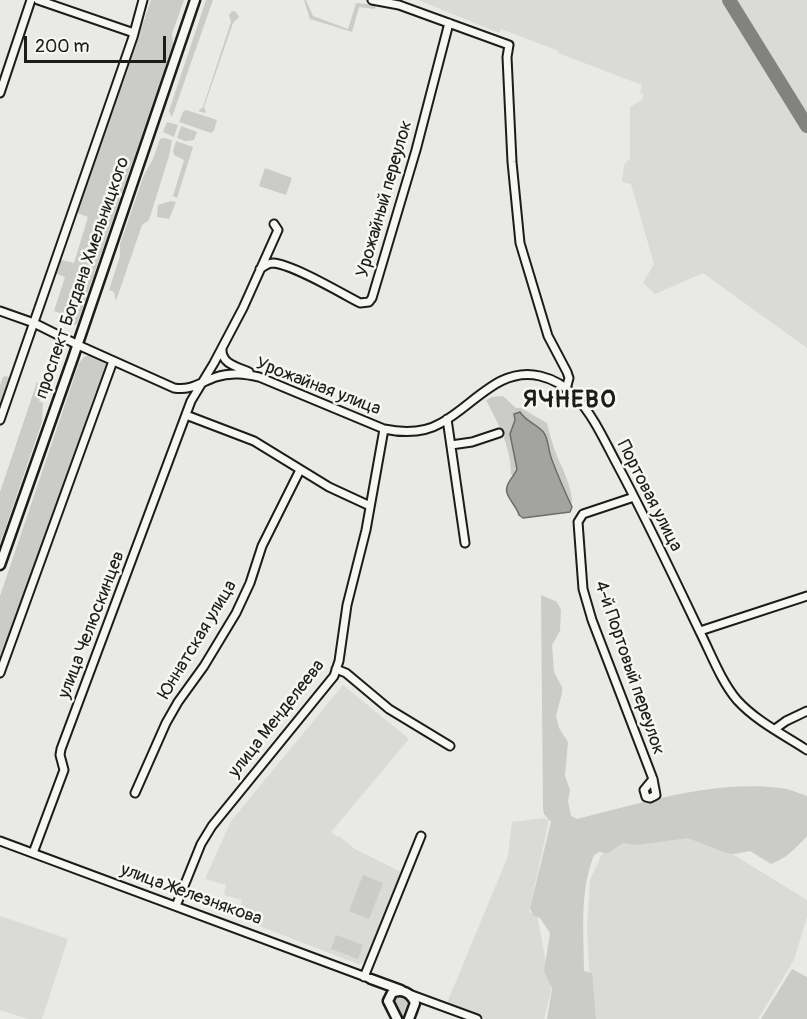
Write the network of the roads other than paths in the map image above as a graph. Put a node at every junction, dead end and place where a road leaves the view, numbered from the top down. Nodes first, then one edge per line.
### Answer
1 (31, 0) edge
2 (38, 0) edge
3 (144, 0) edge
4 (195, 0) edge
5 (372, 0) edge
6 (449, 23) junction
7 (134, 33) junction
8 (0, 93) edge
9 (274, 224) dead end
10 (260, 269) junction
11 (0, 312) edge
12 (34, 323) junction
13 (78, 345) junction
14 (222, 350) junction
15 (113, 361) junction
16 (214, 363) junction
17 (223, 375) junction
18 (260, 377) junction
19 (204, 382) junction
20 (174, 388) junction
21 (566, 388) junction
22 (187, 389) junction
23 (190, 404) junction
24 (186, 415) junction
25 (447, 419) junction
26 (0, 420) edge
27 (384, 429) junction
28 (499, 433) dead end
29 (451, 445) junction
30 (300, 470) junction
31 (634, 497) junction
32 (370, 506) junction
33 (465, 543) dead end
34 (0, 566) edge
35 (807, 596) edge
36 (700, 631) junction
37 (336, 669) junction
38 (0, 673) edge
39 (807, 711) edge
40 (775, 729) junction
41 (450, 746) dead end
42 (807, 750) edge
43 (652, 779) dead end
44 (135, 793) dead end
45 (421, 836) dead end
46 (0, 841) edge
47 (33, 853) junction
48 (176, 906) junction
49 (368, 978) junction
50 (405, 992) junction
51 (388, 1001) junction
52 (429, 1002) junction
53 (410, 1016) edge
54 (397, 1018) edge
55 (477, 1019) edge

1 - 8 street
2 - 7 street
3 - 7 street
4 - 13 main road, проспект Богдана Хмельницкого
5 - 6 street
6 - 10 street, Урожайный переулок
6 - 21 street
7 - 12 street
9 - 10 street
10 - 14 street
11 - 12 street, Урожайная улица
12 - 13 street, Урожайная улица
12 - 26 street
13 - 15 street, Урожайная улица
13 - 34 main road, проспект Богдана Хмельницкого
14 - 16 street, улица Челюскинцев
14 - 18 street
15 - 20 street, Урожайная улица
15 - 38 street
16 - 17 street
16 - 19 street, улица Челюскинцев
17 - 18 street, Урожайная улица
17 - 19 street, Урожайная улица
18 - 27 street, Урожайная улица
19 - 22 street, Урожайная улица
19 - 23 street, улица Челюскинцев
20 - 22 street, Урожайная улица
20 - 23 street
21 - 25 street, Урожайная улица
21 - 31 street, Портовая улица
22 - 23 street
23 - 24 street, улица Челюскинцев
24 - 30 street
24 - 47 street, улица Челюскинцев
25 - 27 street, Урожайная улица
25 - 29 street
27 - 32 street, улица Менделеева
28 - 29 street
29 - 33 street
30 - 32 street
30 - 44 street, Юннатская улица
31 - 36 street, Портовая улица
31 - 43 street, 4-й Портовый переулок
32 - 37 street, улица Менделеева
35 - 36 street
36 - 40 street, Портовая улица
37 - 41 street
37 - 48 street, улица Менделеева
39 - 40 street
40 - 42 street, Портовая улица
45 - 49 street
46 - 47 street, улица Железнякова
47 - 48 street, улица Железнякова
48 - 49 street, улица Железнякова
49 - 50 main road, улица Железнякова
49 - 51 main road
50 - 51 main road
50 - 52 street, улица Железнякова
50 - 53 main road
51 - 54 main road
52 - 53 street
52 - 55 street, улица Железнякова

